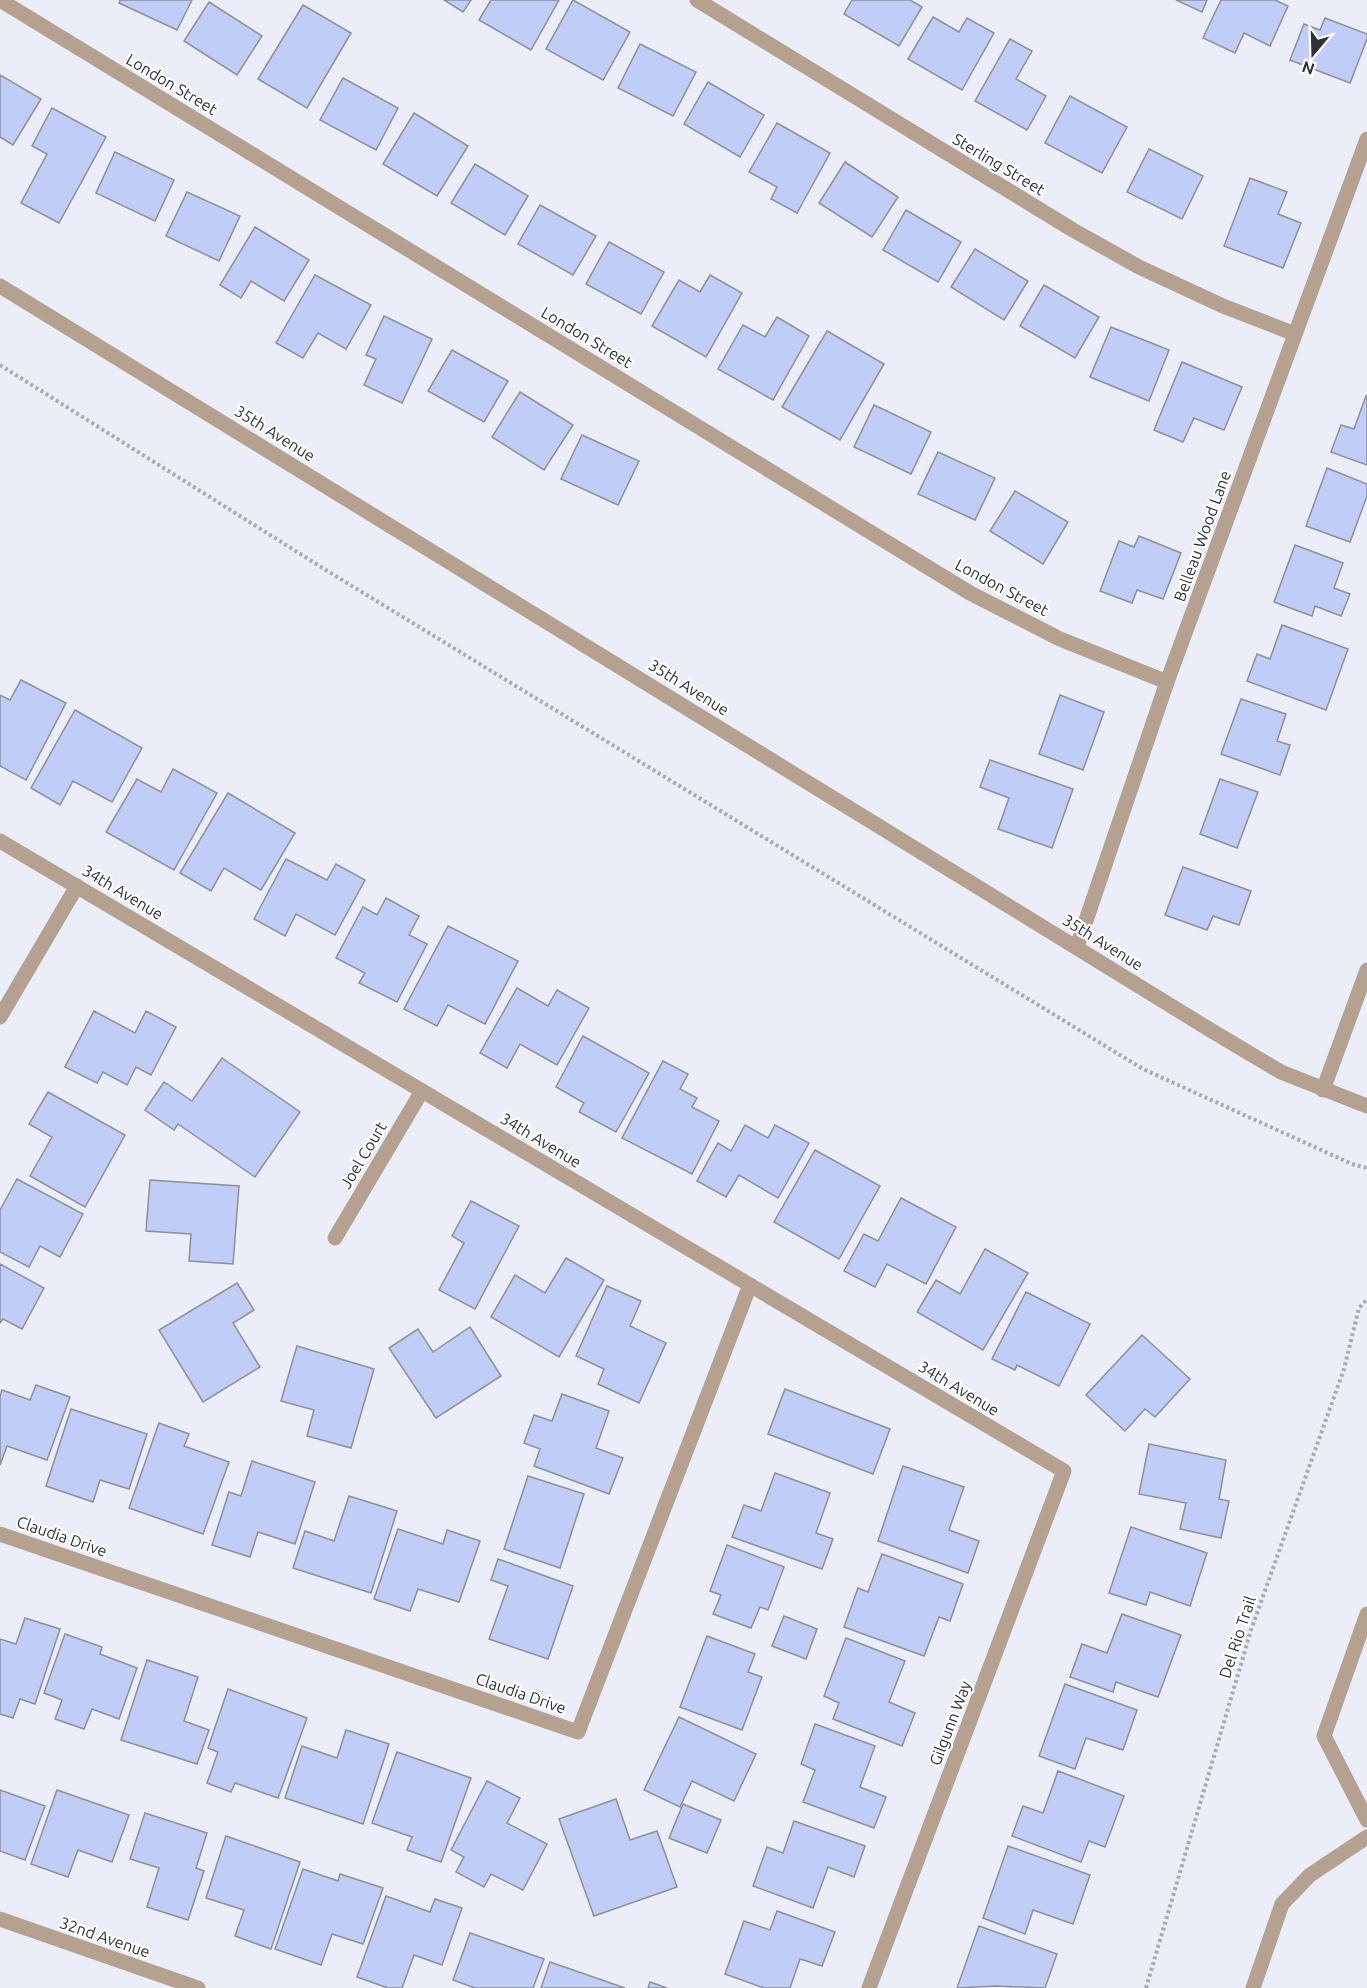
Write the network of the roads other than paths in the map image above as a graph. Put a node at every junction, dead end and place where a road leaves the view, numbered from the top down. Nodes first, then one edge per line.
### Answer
1 (0, 0) edge
2 (697, 0) edge
3 (1367, 140) edge
4 (0, 286) edge
5 (1295, 334) junction
6 (1167, 682) junction
7 (0, 841) edge
8 (77, 886) junction
9 (1077, 947) junction
10 (1367, 970) edge
11 (0, 1017) edge
12 (1323, 1089) junction
13 (423, 1091) junction
14 (1367, 1106) edge
15 (335, 1238) dead end
16 (750, 1285) junction
17 (1064, 1471) joint
18 (0, 1534) edge
19 (1367, 1614) edge
20 (1367, 1820) edge
21 (1367, 1837) edge
22 (0, 1920) edge
23 (198, 1988) edge
24 (869, 1988) edge
25 (1253, 1988) edge

1 - 6 street, London Street
2 - 5 street, Sterling Street
3 - 5 street, Belleau Wood Lane
4 - 9 street, 35th Avenue
5 - 6 street, Belleau Wood Lane
6 - 9 street, Belleau Wood Lane
7 - 8 street, 34th Avenue
8 - 11 street
8 - 13 street, 34th Avenue
9 - 12 street, 35th Avenue
10 - 12 street
12 - 14 street, 35th Avenue
13 - 15 street, Joel Court
13 - 16 street, 34th Avenue
16 - 17 street, 34th Avenue
16 - 18 street, Claudia Drive
17 - 24 street, Gilgunn Way
19 - 20 street
21 - 25 street
22 - 23 street, 32nd Avenue

